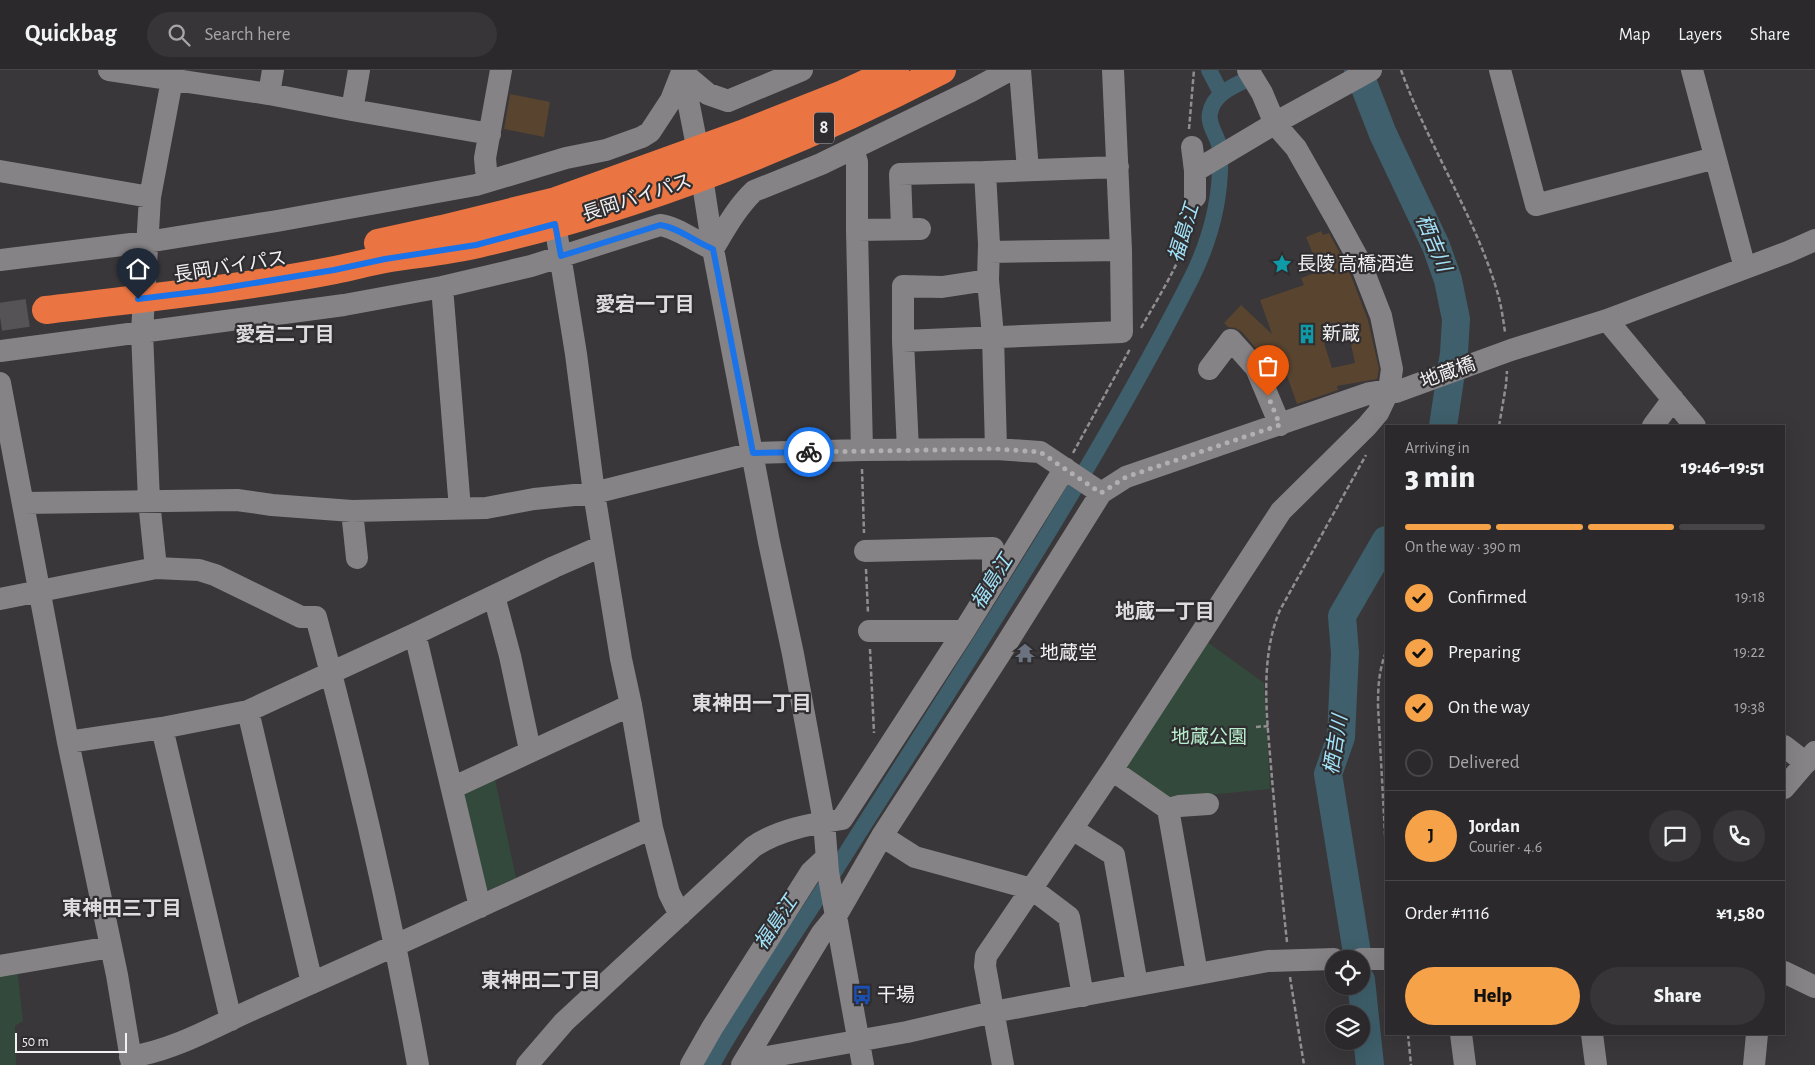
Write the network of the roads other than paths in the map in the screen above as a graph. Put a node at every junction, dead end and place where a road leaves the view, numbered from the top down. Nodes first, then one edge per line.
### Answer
1 (109, 70) edge
2 (273, 70) edge
3 (359, 70) edge
4 (501, 70) edge
5 (802, 70) edge
6 (894, 70) edge
7 (942, 70) edge
8 (1010, 70) edge
9 (1020, 70) edge
10 (1114, 70) edge
11 (1248, 70) edge
12 (1371, 70) edge
13 (1500, 70) edge
14 (1692, 70) edge
15 (682, 71) edge
16 (181, 77) edge
17 (270, 94) junction
18 (352, 110) junction
19 (1280, 121) junction
20 (490, 134) junction
21 (1192, 147) road end
22 (853, 149) junction
23 (698, 151) junction
24 (1715, 158) junction
25 (1118, 167) junction
26 (1028, 170) junction
27 (1198, 170) junction
28 (0, 171) edge
29 (984, 172) junction
30 (701, 177) junction
31 (483, 183) junction
32 (150, 197) junction
33 (1195, 197) dead end
34 (484, 219) junction
35 (555, 224) junction
36 (857, 230) junction
37 (1815, 240) edge
38 (146, 249) junction
39 (713, 249) junction
40 (1121, 250) junction
41 (990, 252) junction
42 (561, 256) junction
43 (0, 260) edge
44 (1745, 268) junction
45 (988, 280) junction
46 (442, 287) junction
47 (1607, 320) junction
48 (143, 324) junction
49 (993, 336) junction
50 (903, 341) junction
51 (0, 351) edge
52 (1209, 369) dead end
53 (0, 383) edge
54 (1393, 391) junction
55 (1673, 399) junction
56 (1280, 425) junction
57 (1654, 425) edge
58 (1694, 425) edge
59 (996, 449) junction
60 (862, 450) junction
61 (908, 450) junction
62 (753, 453) junction
63 (1068, 470) junction
64 (1096, 489) junction
65 (594, 493) junction
66 (149, 501) junction
67 (23, 503) junction
68 (460, 509) junction
69 (352, 511) junction
70 (602, 546) junction
71 (865, 552) road end
72 (357, 558) dead end
73 (156, 568) junction
74 (999, 575) junction
75 (40, 591) junction
76 (494, 596) junction
77 (0, 599) edge
78 (869, 631) road end
79 (964, 631) junction
80 (415, 634) junction
81 (331, 672) junction
82 (631, 705) junction
83 (248, 711) junction
84 (162, 728) junction
85 (68, 742) junction
86 (1785, 746) edge
87 (530, 750) junction
88 (1811, 757) edge
89 (1112, 770) junction
90 (1785, 787) edge
91 (452, 788) junction
92 (1208, 804) dead end
93 (1168, 809) junction
94 (824, 822) junction
95 (652, 828) junction
96 (1072, 829) junction
97 (882, 836) junction
98 (827, 865) junction
99 (1032, 889) junction
100 (480, 907) junction
101 (835, 912) junction
102 (680, 916) junction
103 (111, 947) junction
104 (394, 947) junction
105 (1325, 959) edge
106 (1370, 959) edge
107 (1385, 959) edge
108 (0, 966) edge
109 (1785, 972) edge
110 (1197, 974) junction
111 (312, 983) junction
112 (1137, 986) junction
113 (1815, 987) edge
114 (1083, 996) junction
115 (993, 1012) junction
116 (231, 1020) junction
117 (1461, 1035) edge
118 (1592, 1035) edge
119 (1757, 1035) edge
120 (858, 1039) junction
121 (131, 1061) edge
122 (743, 1063) edge
123 (418, 1065) edge
124 (528, 1065) edge
125 (691, 1065) edge
126 (862, 1065) edge
127 (1003, 1065) edge
128 (1465, 1065) edge
129 (1596, 1065) edge
130 (1754, 1065) edge

1 - 16 street
2 - 17 street
3 - 18 street
4 - 20 street
5 - 15 street
6 - 23 highway, 長岡バイパス / 8
7 - 30 highway, 長岡バイパス / 8
8 - 22 street
9 - 26 street
10 - 25 street
11 - 19 street
12 - 19 street
13 - 24 street
14 - 24 street
15 - 23 street
15 - 31 street
16 - 17 street
16 - 32 street
17 - 18 street
18 - 20 street
19 - 27 street
19 - 54 street
20 - 31 street
21 - 27 street
22 - 36 street
22 - 39 street
23 - 30 street
23 - 34 highway, 長岡バイパス / 8
24 - 44 street
25 - 26 street
25 - 40 street
26 - 29 street
27 - 33 street
28 - 32 street
29 - 36 street
29 - 41 street
30 - 35 highway, 長岡バイパス / 8
30 - 39 street
31 - 34 street
31 - 38 street
32 - 38 street
34 - 35 highway, 長岡バイパス / 8
35 - 42 street
36 - 60 street
37 - 44 street, 地蔵橋
38 - 43 street
38 - 48 street
39 - 42 street
39 - 62 street
40 - 41 street
40 - 49 street
41 - 45 street
42 - 46 street
42 - 65 street
44 - 47 street, 地蔵橋
45 - 49 street
45 - 50 street
46 - 48 street
46 - 68 street
47 - 54 street, 地蔵橋
47 - 55 street
48 - 51 street
48 - 66 street
49 - 50 street
49 - 59 street
50 - 61 street
52 - 56 street
53 - 67 street
54 - 56 street, 地蔵橋
54 - 89 street
55 - 57 street
55 - 58 street
56 - 64 street, 地蔵橋
59 - 61 street
59 - 63 street
60 - 61 street
60 - 62 street
62 - 65 street
62 - 94 street
63 - 64 street
63 - 74 street
64 - 97 street
65 - 68 street
65 - 70 street
66 - 67 street
66 - 69 street
66 - 73 street
67 - 75 street
68 - 69 street
69 - 72 street
70 - 76 street
70 - 82 street
71 - 74 street
73 - 75 street
73 - 81 street
74 - 79 street
75 - 77 street
75 - 85 street
76 - 80 street
76 - 87 street
78 - 79 street
79 - 94 street
80 - 81 street
80 - 91 street
81 - 83 street
81 - 104 street
82 - 87 street
82 - 95 street
83 - 84 street
83 - 111 street
84 - 85 street
84 - 116 street
85 - 103 street
86 - 88 street
87 - 91 street
88 - 90 street
89 - 93 street
89 - 96 street
91 - 100 street
92 - 93 street
93 - 110 street
94 - 98 street
94 - 102 street
95 - 100 street
95 - 102 street
96 - 99 street
96 - 112 street
97 - 99 street
97 - 101 street
98 - 101 street
98 - 125 street
99 - 114 street
99 - 115 street
100 - 104 street
101 - 120 street
101 - 122 street
102 - 124 street
103 - 108 street
103 - 121 street
104 - 111 street
104 - 123 street
105 - 110 street
106 - 107 street
109 - 113 street
110 - 112 street
111 - 116 street
112 - 114 street
114 - 115 street
115 - 120 street
115 - 127 street
116 - 121 street
117 - 128 street
118 - 129 street
119 - 130 street
120 - 122 street
120 - 126 street

